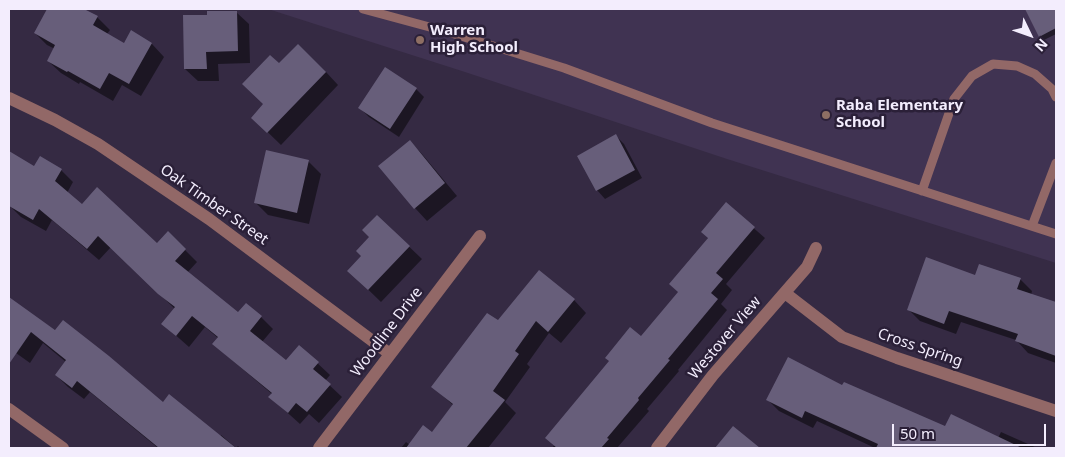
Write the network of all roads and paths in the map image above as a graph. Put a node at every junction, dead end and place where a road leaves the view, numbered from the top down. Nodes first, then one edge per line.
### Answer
1 (364, 9) edge
2 (1056, 97) edge
3 (9, 98) edge
4 (1056, 163) edge
5 (922, 191) junction
6 (1032, 226) junction
7 (1056, 234) edge
8 (480, 236) dead end
9 (816, 248) dead end
10 (785, 292) junction
11 (390, 354) junction
12 (9, 409) edge
13 (1056, 411) edge
14 (63, 448) edge
15 (319, 448) edge
16 (657, 448) edge

1 - 5 lane
2 - 5 lane
3 - 11 street, Oak Timber Street
4 - 6 lane
5 - 6 lane
6 - 7 lane
8 - 11 street, Woodline Drive
9 - 10 street, Westover View
10 - 13 street, Cross Spring
10 - 16 street, Westover View
11 - 15 street, Woodline Drive
12 - 14 street

